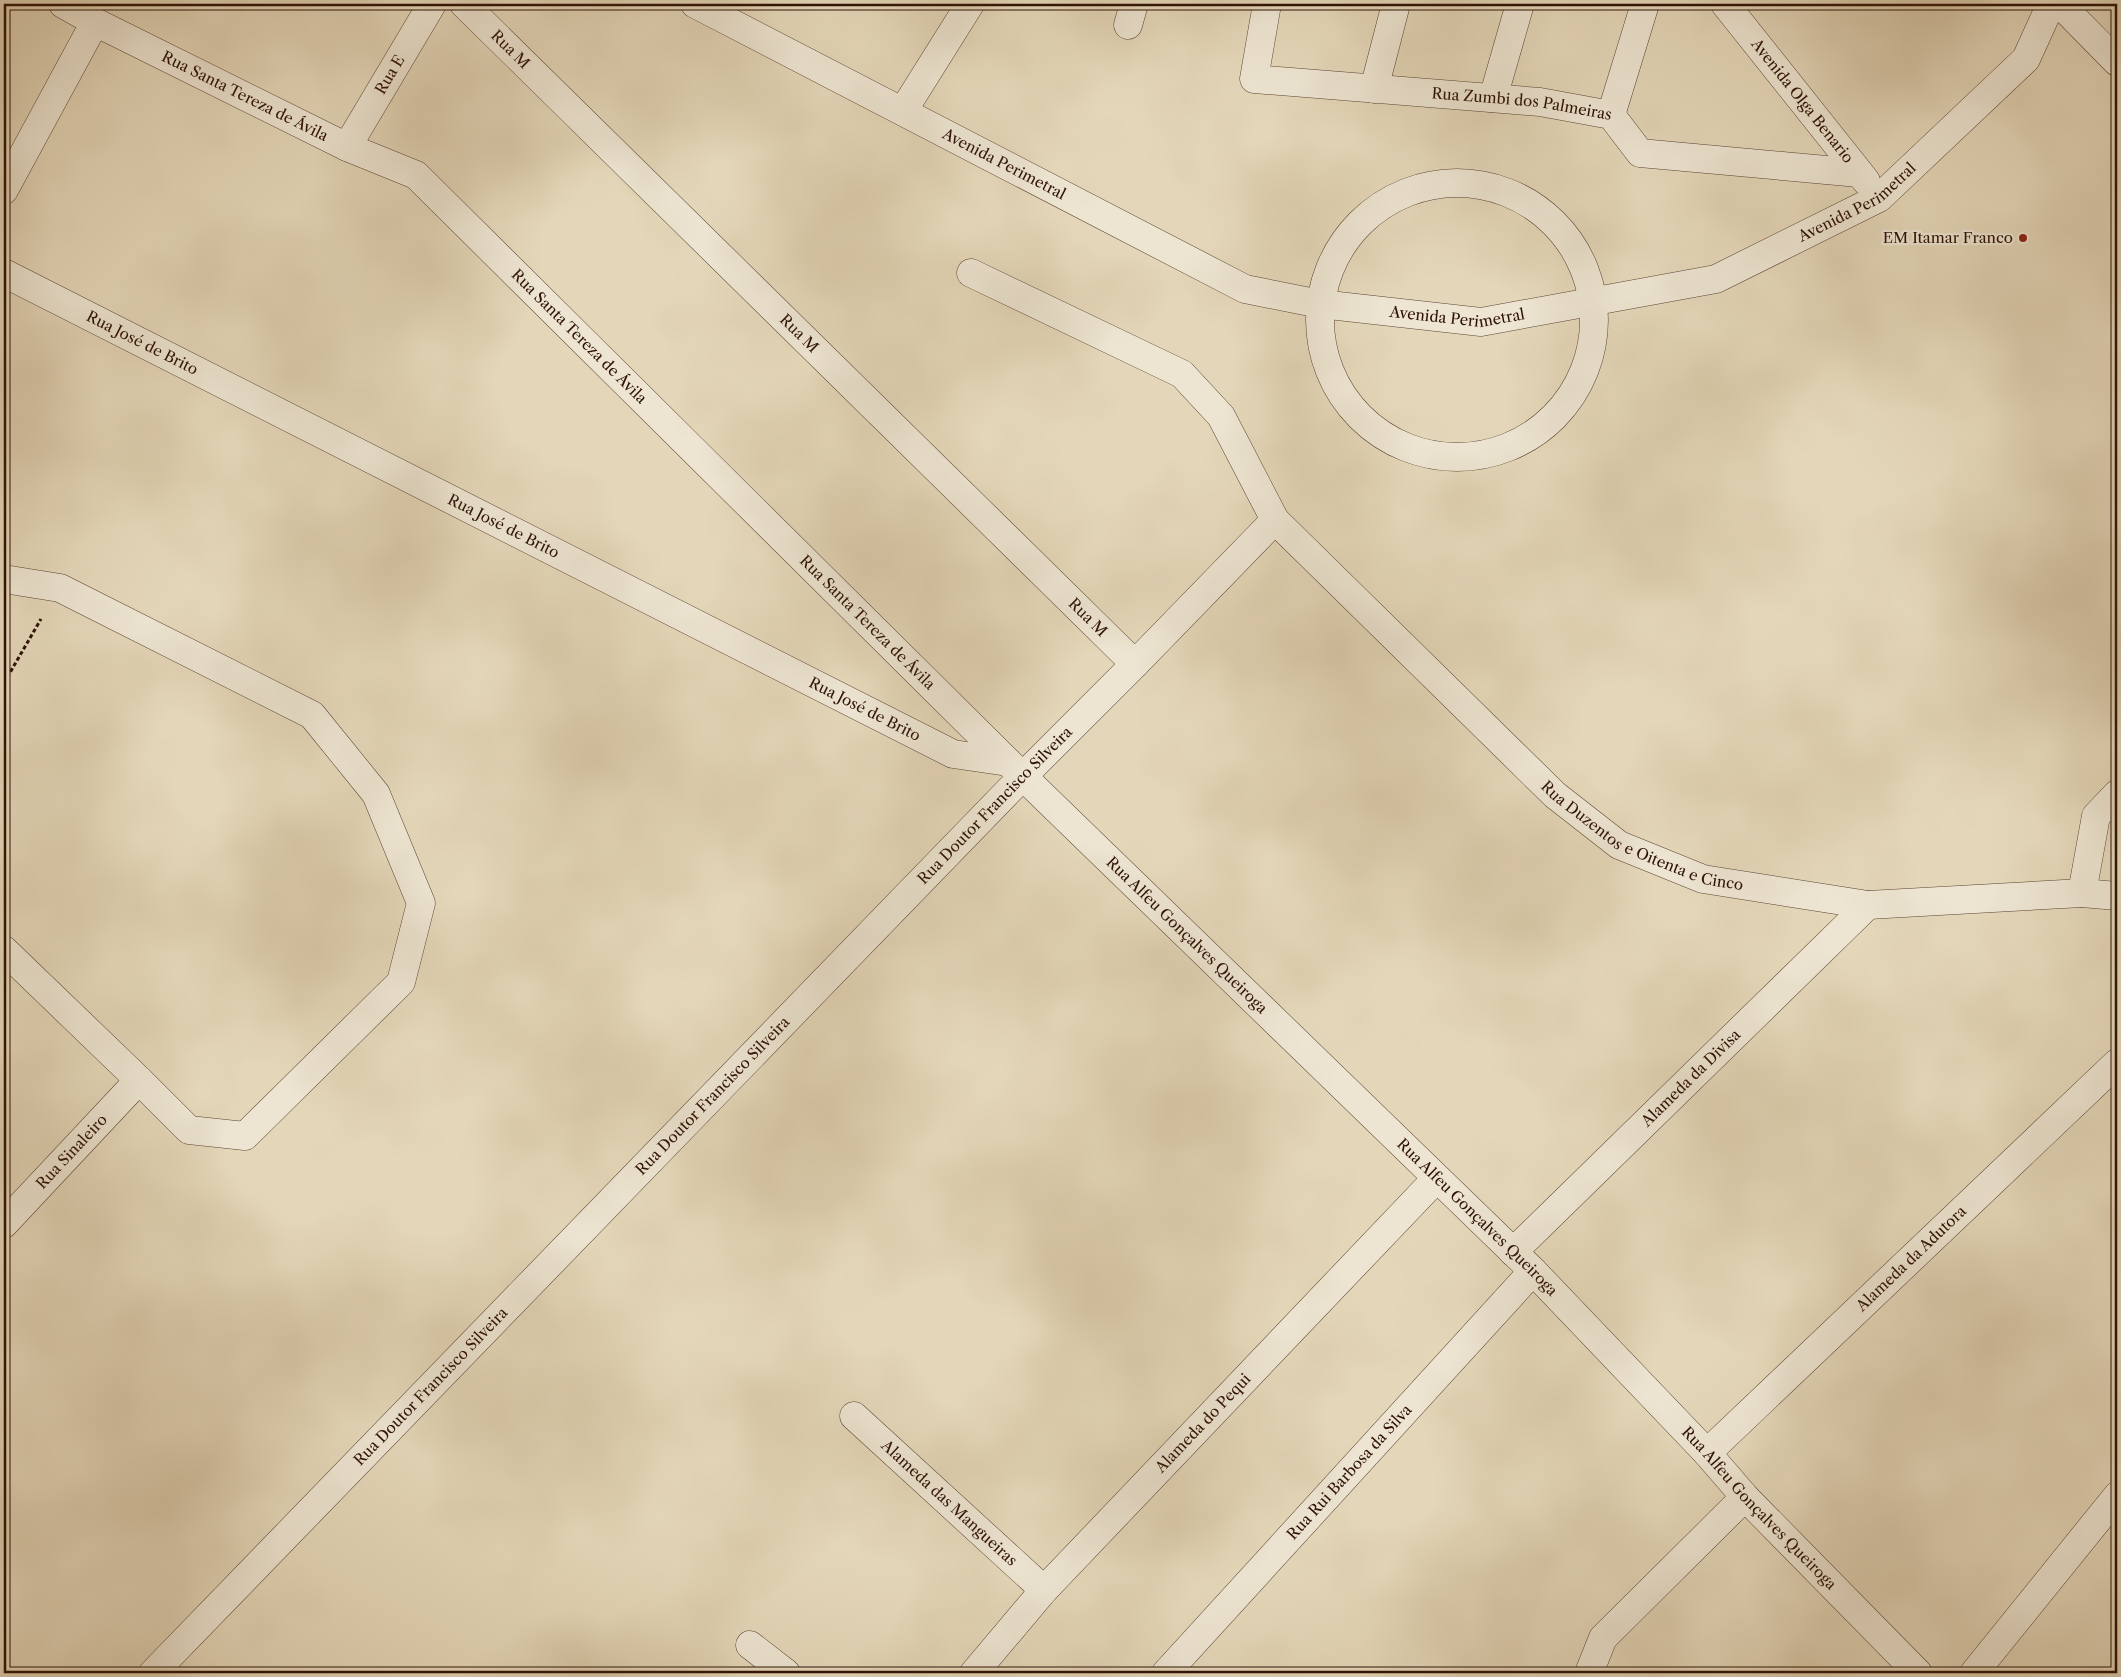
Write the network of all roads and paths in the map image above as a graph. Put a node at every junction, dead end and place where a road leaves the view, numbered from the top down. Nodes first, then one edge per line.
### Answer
1 (63, 4) edge
2 (432, 4) edge
3 (464, 4) edge
4 (695, 4) edge
5 (970, 4) edge
6 (1267, 4) edge
7 (1396, 4) edge
8 (1520, 4) edge
9 (1645, 4) edge
10 (1725, 4) edge
11 (2051, 4) edge
12 (2060, 4) edge
13 (95, 22) junction
14 (2117, 62) edge
15 (1374, 89) junction
16 (1493, 98) junction
17 (904, 111) junction
18 (1612, 116) junction
19 (347, 147) junction
20 (1859, 173) junction
21 (4, 190) edge
22 (1879, 198) junction
23 (4, 273) edge
24 (972, 273) dead end
25 (1594, 302) junction
26 (1320, 304) junction
27 (1275, 520) junction
28 (4, 579) edge
29 (60, 588) junction
30 (1135, 664) junction
31 (4, 683) edge
32 (1016, 769) junction
33 (2117, 794) edge
34 (2082, 893) junction
35 (2117, 896) edge
36 (1868, 905) junction
37 (4, 950) edge
38 (2117, 1064) edge
39 (139, 1080) junction
40 (1436, 1179) junction
41 (4, 1224) edge
42 (1513, 1252) junction
43 (1533, 1271) junction
44 (854, 1416) dead end
45 (1708, 1454) junction
46 (2117, 1496) edge
47 (1745, 1497) junction
48 (1044, 1590) junction
49 (750, 1645) dead end
50 (153, 1673) edge
51 (786, 1673) edge
52 (974, 1673) edge
53 (1166, 1673) edge
54 (1589, 1673) edge
55 (1918, 1673) edge
56 (1974, 1673) edge

1 - 13 street, Rua Santa Tereza de Ávila
2 - 19 street, Rua E
3 - 30 street, Rua M
4 - 17 street, Avenida Perimetral
5 - 17 street
6 - 15 street, Rua Zumbi dos Palmeiras
7 - 15 street
8 - 16 street
9 - 18 street
10 - 20 street, Avenida Olga Benario
11 - 22 street, Avenida Perimetral
12 - 14 street
13 - 19 street, Rua Santa Tereza de Ávila
13 - 21 street
15 - 16 street, Rua Zumbi dos Palmeiras
16 - 18 street, Rua Zumbi dos Palmeiras
17 - 26 street, Avenida Perimetral
18 - 20 street, Rua Zumbi dos Palmeiras
19 - 32 street, Rua Santa Tereza de Ávila
20 - 22 street, Avenida Olga Benario
22 - 25 street, Avenida Perimetral
23 - 32 street, Rua José de Brito
24 - 27 street, Rua Duzentos e Oitenta e Cinco
25 - 26 street, Avenida Perimetral
25 - 26 street
25 - 26 street
27 - 30 street, Rua Doutor Francisco Silveira
27 - 36 street, Rua Duzentos e Oitenta e Cinco
28 - 29 street
29 - 31 path
29 - 39 street
30 - 32 street, Rua Doutor Francisco Silveira
32 - 40 street, Rua Alfeu Gonçalves Queiroga
32 - 50 street, Rua Doutor Francisco Silveira
33 - 34 street
34 - 35 street, Rua Duzentos e Oitenta e Cinco
34 - 36 street, Rua Duzentos e Oitenta e Cinco
36 - 42 street, Alameda da Divisa
37 - 39 street
38 - 45 street, Alameda da Adutora
39 - 41 street, Rua Sinaleiro
40 - 42 street, Rua Alfeu Gonçalves Queiroga
40 - 48 street, Alameda do Pequi
42 - 43 street, Rua Alfeu Gonçalves Queiroga
43 - 45 street, Rua Alfeu Gonçalves Queiroga
43 - 53 street, Rua Rui Barbosa da Silva
44 - 48 street, Alameda das Mangueiras
45 - 47 street, Rua Alfeu Gonçalves Queiroga
46 - 56 street
47 - 54 street
47 - 55 street, Rua Alfeu Gonçalves Queiroga
48 - 52 street, Alameda do Pequi
49 - 51 street

